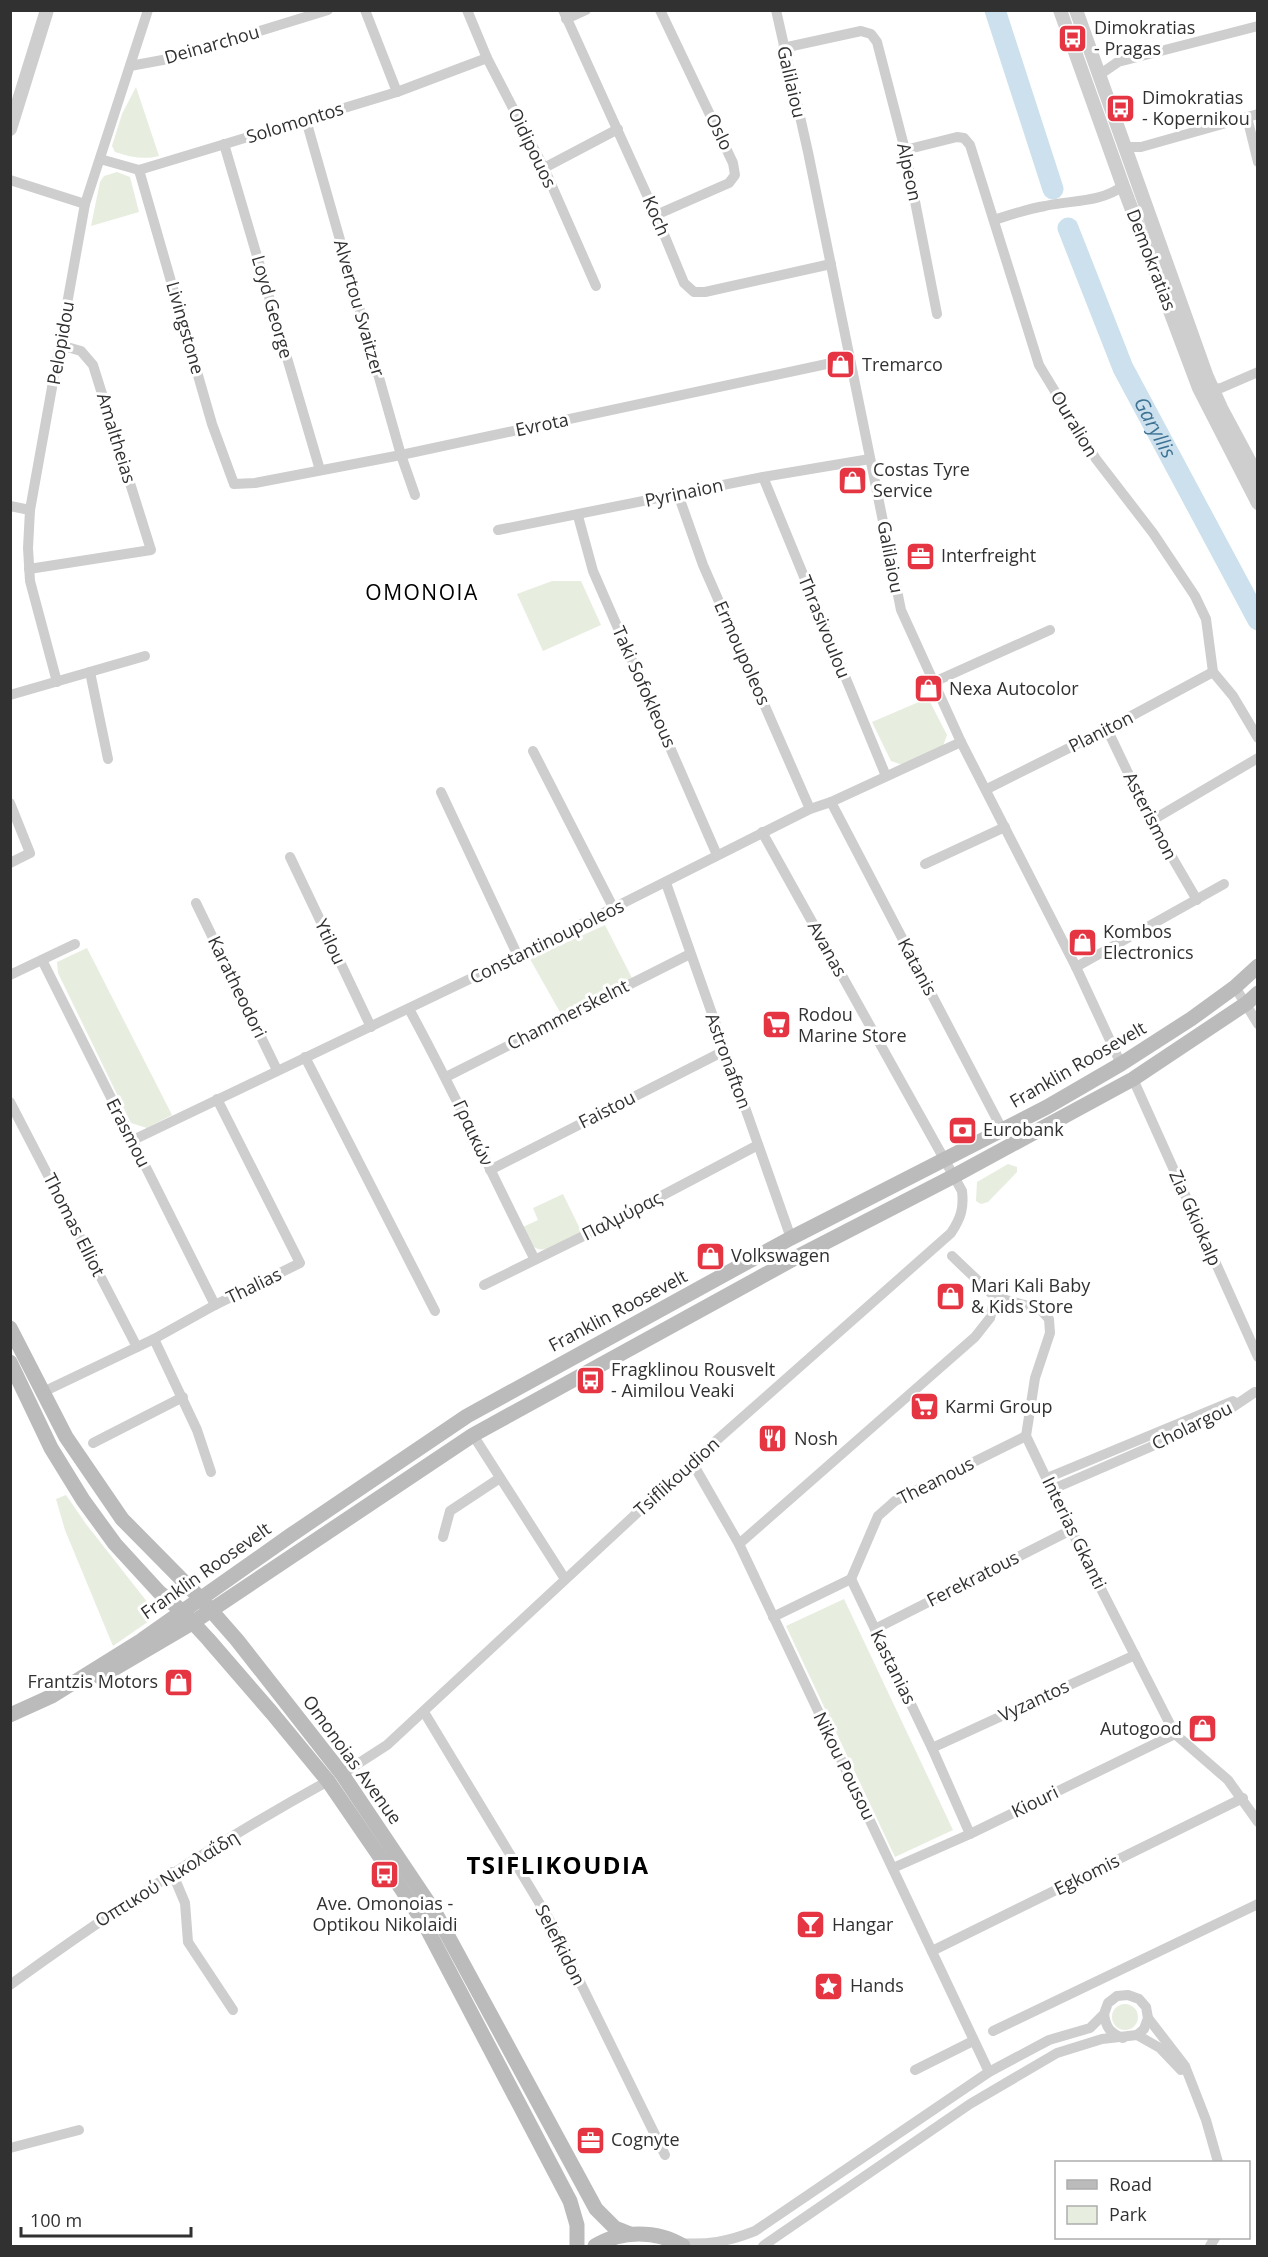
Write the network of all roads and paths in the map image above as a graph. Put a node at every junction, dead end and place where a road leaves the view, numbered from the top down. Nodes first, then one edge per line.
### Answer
1 (47, 10) edge
2 (148, 10) edge
3 (328, 10) edge
4 (365, 10) edge
5 (467, 10) edge
6 (586, 10) edge
7 (660, 10) edge
8 (776, 10) edge
9 (1060, 10) edge
10 (1076, 10) edge
11 (565, 15) edge
12 (1257, 27) edge
13 (783, 48) junction
14 (487, 58) junction
15 (130, 66) junction
16 (1099, 75) junction
17 (397, 92) junction
18 (1252, 116) edge
19 (306, 120) junction
20 (10, 129) edge
21 (618, 129) junction
22 (224, 144) junction
23 (1125, 147) junction
24 (905, 150) junction
25 (100, 159) junction
26 (1257, 162) edge
27 (544, 168) junction
28 (139, 170) junction
29 (10, 180) edge
30 (1123, 186) junction
31 (85, 204) junction
32 (656, 215) junction
33 (994, 220) junction
34 (831, 264) junction
35 (596, 286) dead end
36 (937, 314) dead end
37 (60, 345) junction
38 (850, 359) junction
39 (1257, 372) edge
40 (1206, 389) junction
41 (401, 455) junction
42 (870, 459) junction
43 (320, 470) junction
44 (763, 477) junction
45 (1257, 477) edge
46 (234, 484) joint
47 (678, 494) junction
48 (415, 495) dead end
49 (1257, 503) edge
50 (10, 506) edge
51 (30, 510) junction
52 (578, 516) junction
53 (498, 530) dead end
54 (29, 569) junction
55 (1050, 630) dead end
56 (145, 656) dead end
57 (90, 672) junction
58 (1213, 672) junction
59 (57, 682) junction
60 (934, 682) junction
61 (10, 695) edge
62 (1107, 729) junction
63 (1257, 738) edge
64 (962, 742) junction
65 (533, 751) dead end
66 (1257, 758) edge
67 (108, 759) dead end
68 (886, 776) junction
69 (987, 789) junction
70 (441, 792) dead end
71 (831, 802) junction
72 (10, 803) edge
73 (810, 809) junction
74 (1150, 821) junction
75 (1005, 827) junction
76 (762, 832) junction
77 (717, 855) junction
78 (290, 857) dead end
79 (10, 863) edge
80 (925, 864) dead end
81 (666, 883) junction
82 (1224, 884) dead end
83 (1197, 900) junction
84 (196, 903) dead end
85 (614, 909) junction
86 (75, 944) dead end
87 (690, 954) junction
88 (518, 956) junction
89 (42, 960) junction
90 (1257, 966) edge
91 (1076, 967) junction
92 (10, 975) edge
93 (1235, 987) junction
94 (1252, 998) edge
95 (409, 1009) junction
96 (1257, 1024) edge
97 (371, 1028) junction
98 (724, 1051) junction
99 (305, 1057) junction
100 (1121, 1064) junction
101 (277, 1070) junction
102 (446, 1077) junction
103 (1133, 1079) junction
104 (217, 1099) junction
105 (10, 1102) edge
106 (1003, 1131) junction
107 (131, 1141) junction
108 (758, 1145) junction
109 (944, 1160) junction
110 (490, 1170) junction
111 (954, 1176) junction
112 (791, 1238) junction
113 (952, 1256) dead end
114 (534, 1258) junction
115 (484, 1285) dead end
116 (995, 1297) junction
117 (215, 1305) junction
118 (435, 1311) dead end
119 (10, 1328) edge
120 (154, 1340) junction
121 (137, 1347) junction
122 (1257, 1357) edge
123 (10, 1362) edge
124 (1256, 1387) edge
125 (43, 1392) junction
126 (183, 1397) junction
127 (473, 1435) junction
128 (1026, 1436) junction
129 (93, 1443) dead end
130 (692, 1462) junction
131 (211, 1472) dead end
132 (500, 1478) junction
133 (1047, 1478) junction
134 (1053, 1489) junction
135 (1071, 1530) junction
136 (444, 1537) dead end
137 (739, 1544) junction
138 (565, 1579) junction
139 (851, 1579) junction
140 (207, 1605) junction
141 (188, 1617) junction
142 (773, 1617) junction
143 (875, 1629) junction
144 (1135, 1655) junction
145 (424, 1712) junction
146 (10, 1715) edge
147 (10, 1725) edge
148 (1175, 1734) junction
149 (932, 1748) junction
150 (335, 1778) junction
151 (1243, 1798) junction
152 (1257, 1822) edge
153 (970, 1834) junction
154 (893, 1868) junction
155 (172, 1872) junction
156 (1257, 1904) edge
157 (932, 1951) junction
158 (10, 1985) edge
159 (233, 2010) dead end
160 (1104, 2014) junction
161 (1148, 2018) junction
162 (993, 2031) dead end
163 (1137, 2035) junction
164 (1123, 2038) junction
165 (973, 2041) junction
166 (915, 2070) dead end
167 (989, 2072) junction
168 (1190, 2079) junction
169 (79, 2130) dead end
170 (10, 2148) edge
171 (665, 2155) dead end
172 (1217, 2161) edge
173 (630, 2234) junction
174 (681, 2245) edge
175 (577, 2247) edge
176 (595, 2247) edge
177 (763, 2247) edge

1 - 20 street
2 - 15 street, Pelopidou
3 - 15 street, Deinarchou
4 - 17 street
5 - 14 street, Oidipouos
6 - 11 street
7 - 32 street, Oslo
8 - 13 street, Galilaiou
9 - 30 street, Demokratias
10 - 16 street, Demokratias
11 - 21 street, Koch
12 - 16 street
13 - 24 street, Alpeon
13 - 34 street, Galilaiou
14 - 17 street, Solomontos
14 - 27 street, Oidipouos
15 - 25 street, Pelopidou
16 - 23 street, Demokratias
17 - 19 street, Solomontos
18 - 23 street
18 - 26 street
19 - 22 street, Solomontos
19 - 41 street, Alvertou Svaitzer
21 - 27 street
21 - 32 street, Koch
22 - 28 street, Solomontos
22 - 43 street, Loyd George
23 - 40 street, Demokratias
24 - 33 street, Ouralion
24 - 36 street, Alpeon
25 - 28 street
25 - 31 street, Pelopidou
27 - 35 street, Oidipouos
28 - 46 street, Livingstone
29 - 31 street
30 - 33 street
30 - 40 street, Demokratias
31 - 37 street, Pelopidou
32 - 34 street, Koch
33 - 58 street, Ouralion
34 - 38 street, Galilaiou
37 - 51 street, Pelopidou
37 - 54 street, Amaltheias
38 - 41 street, Evrota
38 - 42 street, Galilaiou
39 - 40 street
40 - 45 street, Demokratias
40 - 49 street, Demokratias
41 - 43 street, Evrota
41 - 48 street, Alvertou Svaitzer
42 - 44 street, Pyrinaion
42 - 60 street, Galilaiou
43 - 46 street, Evrota
44 - 47 street, Pyrinaion
44 - 68 street, Thrasivoulou
47 - 52 street, Pyrinaion
47 - 73 street, Ermoupoleos
50 - 51 street
51 - 54 street, Pelopidou
52 - 53 street, Pyrinaion
52 - 77 street, Taki Sofokleous
54 - 59 street, Pelopidou
55 - 60 street
56 - 57 street
57 - 59 street
57 - 67 street
58 - 62 street, Planiton
58 - 63 street
59 - 61 street
60 - 64 street, Galilaiou
62 - 69 street, Planiton
62 - 74 street, Asterismon
64 - 68 street, Constantinoupoleos
64 - 69 street, Galilaiou
65 - 85 street
66 - 74 street
68 - 71 street, Constantinoupoleos
69 - 75 street, Galilaiou
70 - 88 street
71 - 73 street, Constantinoupoleos
71 - 106 street, Katanis
72 - 79 street
73 - 76 street, Constantinoupoleos
74 - 83 street, Asterismon
75 - 80 street
75 - 91 street, Galilaiou
76 - 77 street, Constantinoupoleos
76 - 109 street, Avanas
77 - 81 street, Constantinoupoleos
78 - 97 street, Ytilou
81 - 85 street, Constantinoupoleos
81 - 87 street, Astronafton
82 - 83 street
83 - 91 street
84 - 101 street, Karatheodori
85 - 88 street, Constantinoupoleos
86 - 89 street
87 - 98 street, Astronafton
87 - 102 street, Chammerskelnt
88 - 95 street, Constantinoupoleos
89 - 92 street
89 - 107 street, Erasmou
90 - 93 main road, Franklin Roosevelt
91 - 100 street, Galilaiou
93 - 94 street
93 - 100 main road, Franklin Roosevelt
94 - 96 street
94 - 103 main road, Franklin Roosevelt
95 - 97 street, Constantinoupoleos
95 - 102 street, Γραικών
97 - 99 street, Constantinoupoleos
98 - 108 street, Astronafton
98 - 110 street, Faistou
99 - 101 street, Constantinoupoleos
99 - 118 street
100 - 106 main road, Franklin Roosevelt
101 - 104 street, Constantinoupoleos
102 - 110 street, Γραικών
103 - 111 main road, Franklin Roosevelt
103 - 122 street, Zia Gkiokalp
104 - 107 street, Constantinoupoleos
104 - 117 street, Thalias
105 - 121 street, Thomas Elliot
106 - 109 main road, Franklin Roosevelt
107 - 117 street, Erasmou
108 - 112 street, Astronafton
108 - 114 street, Παλμύρας
109 - 111 street, Tsiflikoudion
109 - 112 main road, Franklin Roosevelt
110 - 114 street, Γραικών
111 - 127 main road, Franklin Roosevelt
111 - 130 street, Tsiflikoudion
112 - 140 main road, Franklin Roosevelt
113 - 116 street
114 - 115 street, Παλμύρας
116 - 128 street
116 - 137 street
117 - 120 street, Thalias
119 - 125 main road, Omonoias Avenue
120 - 121 street, Thalias
120 - 126 street
121 - 125 street, Thalias
123 - 141 main road, Omonoias Avenue
124 - 133 street, Cholargou
124 - 134 street, Cholargou
125 - 140 main road, Omonoias Avenue
126 - 129 street
126 - 131 street
127 - 132 street
127 - 140 main road, Franklin Roosevelt
128 - 133 street, Interias Gkanti
128 - 139 street, Theanous
130 - 137 street, Nikou Pousou
130 - 138 street, Tsiflikoudion
132 - 136 street
132 - 138 street
133 - 134 street, Interias Gkanti
134 - 135 street, Interias Gkanti
135 - 143 street, Ferekratous
135 - 144 street, Interias Gkanti
137 - 142 street, Nikou Pousou
138 - 145 street, Tsiflikoudion
139 - 142 street
139 - 143 street, Kastanias
140 - 141 main road, Franklin Roosevelt
140 - 150 main road, Omonoias Avenue
141 - 146 main road, Franklin Roosevelt
141 - 147 main road, Franklin Roosevelt
141 - 150 main road, Omonoias Avenue
142 - 154 street, Nikou Pousou
143 - 149 street, Kastanias
144 - 148 street, Interias Gkanti
144 - 149 street, Vyzantos
145 - 150 street, Tsiflikoudion
145 - 171 street, Selefkidon
148 - 151 street, Interias Gkanti
148 - 153 street, Kiouri
149 - 153 street, Kastanias
150 - 155 street, Οπτικού Νικολαΐδη
150 - 173 main road, Omonoias Avenue
150 - 175 main road, Omonoias Avenue
151 - 152 street, Interias Gkanti
151 - 157 street, Egkomis
153 - 154 street, Kiouri
154 - 157 street, Nikou Pousou
155 - 158 street, Οπτικού Νικολαΐδη
155 - 159 street
156 - 162 street
157 - 165 street, Nikou Pousou
160 - 161 street
160 - 164 street
160 - 167 street
161 - 163 street
161 - 168 street
163 - 164 street
163 - 168 street
164 - 177 street
165 - 166 street
165 - 167 street, Nikou Pousou
167 - 174 street
168 - 172 street
169 - 170 street
173 - 174 main road
173 - 176 main road

